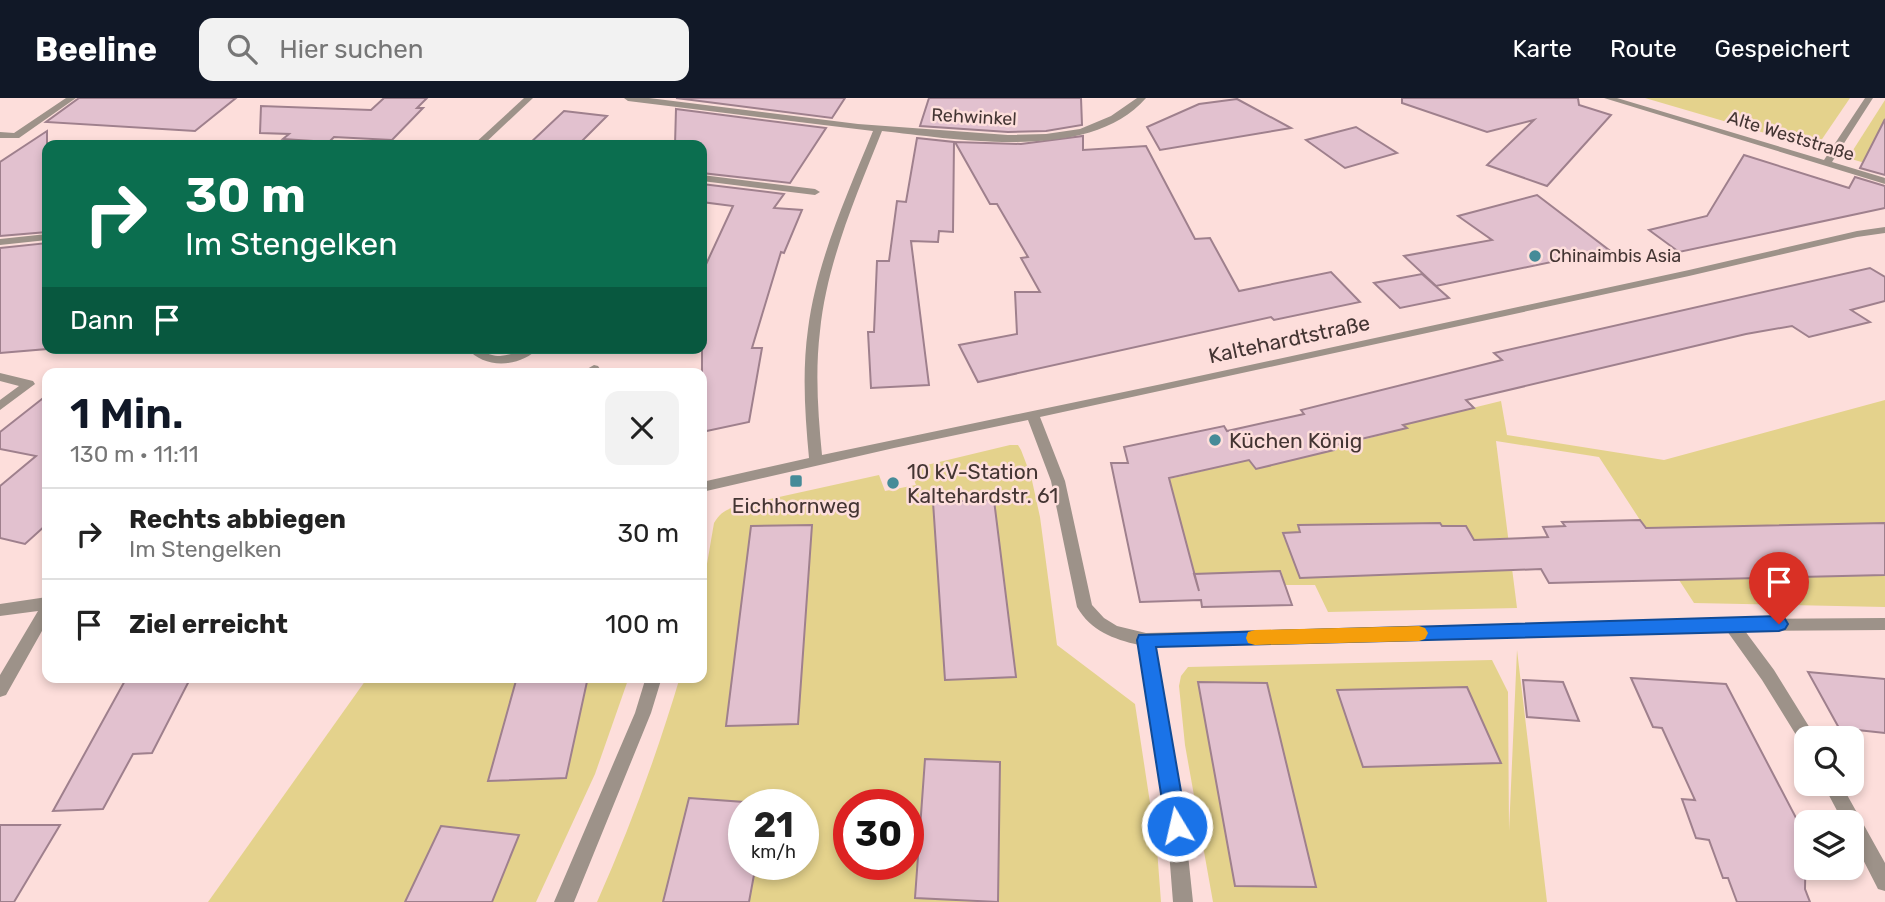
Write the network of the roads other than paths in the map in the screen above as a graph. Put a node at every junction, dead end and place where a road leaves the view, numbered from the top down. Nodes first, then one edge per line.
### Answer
1 (72, 98) edge
2 (529, 98) edge
3 (628, 98) edge
4 (1142, 98) edge
5 (1608, 98) edge
6 (1869, 98) edge
7 (878, 129) junction
8 (0, 135) edge
9 (483, 140) edge
10 (1827, 163) junction
11 (707, 179) edge
12 (1885, 181) edge
13 (815, 192) dead end
14 (1885, 230) edge
15 (42, 238) edge
16 (0, 242) edge
17 (477, 354) edge
18 (520, 354) edge
19 (510, 359) junction
20 (508, 368) edge
21 (0, 377) edge
22 (0, 406) edge
23 (1033, 415) junction
24 (816, 462) junction
25 (707, 486) edge
26 (42, 606) edge
27 (0, 610) edge
28 (42, 615) edge
29 (1885, 624) edge
30 (1731, 625) junction
31 (1146, 640) junction
32 (652, 683) edge
33 (0, 690) edge
34 (1800, 726) edge
35 (1838, 796) edge
36 (1885, 882) edge
37 (564, 902) edge
38 (1183, 902) edge

1 - 8 street
2 - 9 street
3 - 7 street, Rehwinkel
4 - 7 street, Rehwinkel
5 - 10 street, Alte Weststraße
6 - 10 street
7 - 24 street
10 - 12 street, Alte Weststraße
11 - 13 street
14 - 23 street, Kaltehardtstraße
15 - 16 street
17 - 19 street
18 - 19 street
19 - 20 street
21 - 22 street
23 - 24 street, Kaltehardtstraße
23 - 31 street
24 - 25 street, Kaltehardtstraße
26 - 27 street
28 - 33 street
29 - 30 street
30 - 31 street
30 - 34 street
31 - 38 street
32 - 37 street
35 - 36 street

